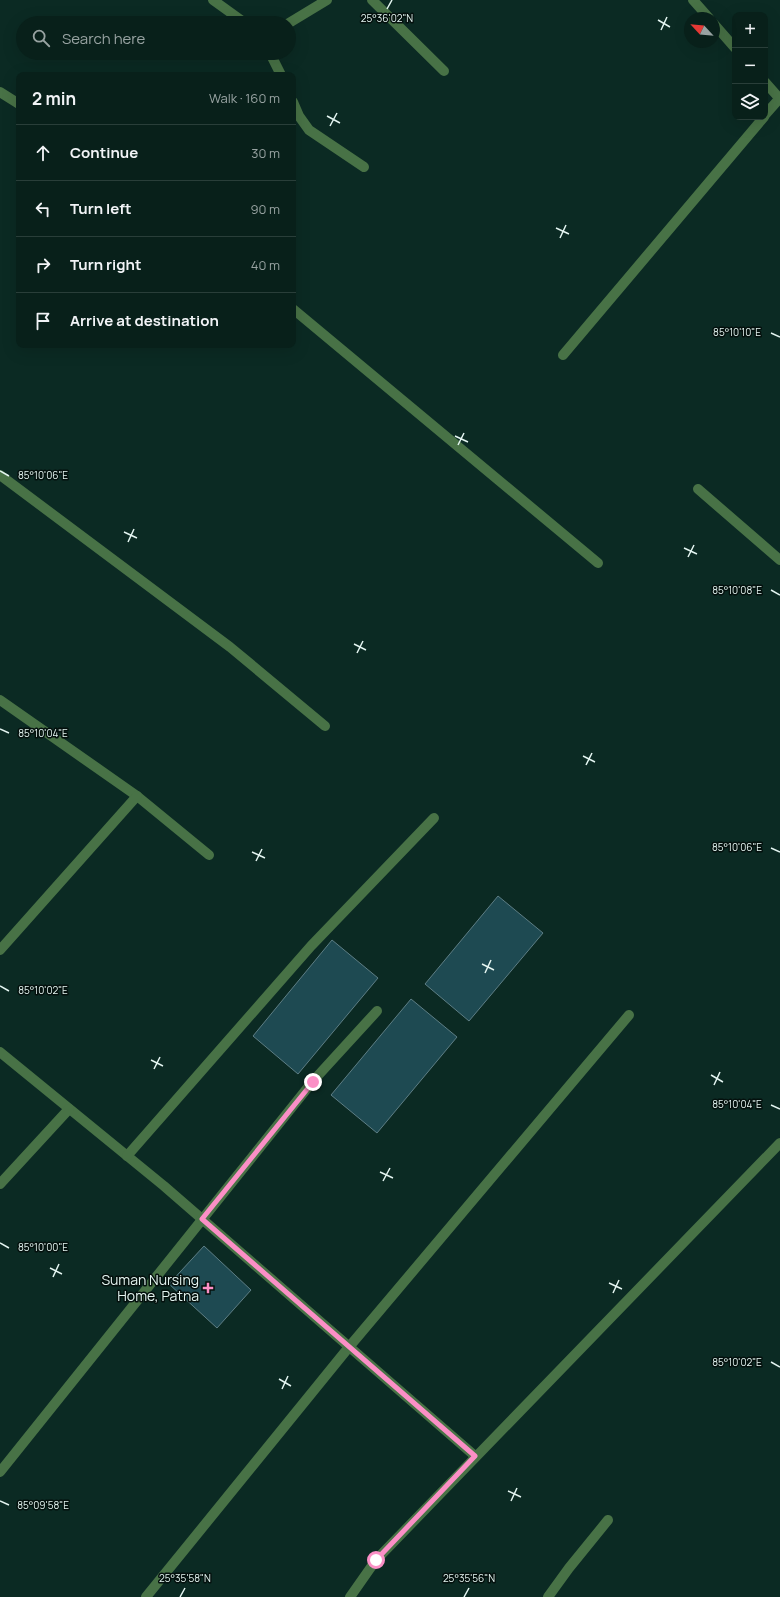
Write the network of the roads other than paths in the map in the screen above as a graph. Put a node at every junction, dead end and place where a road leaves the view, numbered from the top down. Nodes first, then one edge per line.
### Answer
1 (213, 0) edge
2 (327, 0) edge
3 (372, 0) edge
4 (693, 0) edge
5 (704, 12) edge
6 (235, 16) edge
7 (296, 19) edge
8 (720, 31) edge
9 (732, 45) edge
10 (274, 60) edge
11 (444, 71) dead end
12 (280, 72) edge
13 (767, 84) edge
14 (0, 92) edge
15 (780, 99) edge
16 (16, 102) edge
17 (296, 109) edge
18 (768, 112) edge
19 (761, 120) edge
20 (364, 167) dead end
21 (296, 311) edge
22 (563, 355) dead end
23 (0, 475) edge
24 (698, 489) dead end
25 (780, 560) edge
26 (598, 563) dead end
27 (0, 700) edge
28 (325, 726) dead end
29 (137, 796) junction
30 (434, 818) dead end
31 (209, 855) dead end
32 (0, 950) edge
33 (377, 1011) dead end
34 (629, 1014) dead end
35 (1, 1055) edge
36 (70, 1109) junction
37 (780, 1143) edge
38 (127, 1156) junction
39 (0, 1184) edge
40 (202, 1219) junction
41 (349, 1347) junction
42 (475, 1456) junction
43 (0, 1472) edge
44 (608, 1520) dead end
45 (146, 1597) edge
46 (350, 1597) edge
47 (548, 1597) edge

1 - 6 street
2 - 7 street
3 - 11 street
4 - 5 street
8 - 9 street
10 - 12 street
13 - 15 street
14 - 16 street
15 - 18 street
17 - 20 street
19 - 22 street
21 - 26 street
23 - 28 street
24 - 25 street
27 - 29 street
29 - 31 street
29 - 32 street
30 - 38 street
33 - 40 street
34 - 41 street
35 - 36 street
36 - 38 street
36 - 39 street
37 - 42 street
38 - 40 street
40 - 41 street
40 - 43 street
41 - 42 street
41 - 45 street
42 - 46 street
44 - 47 street

